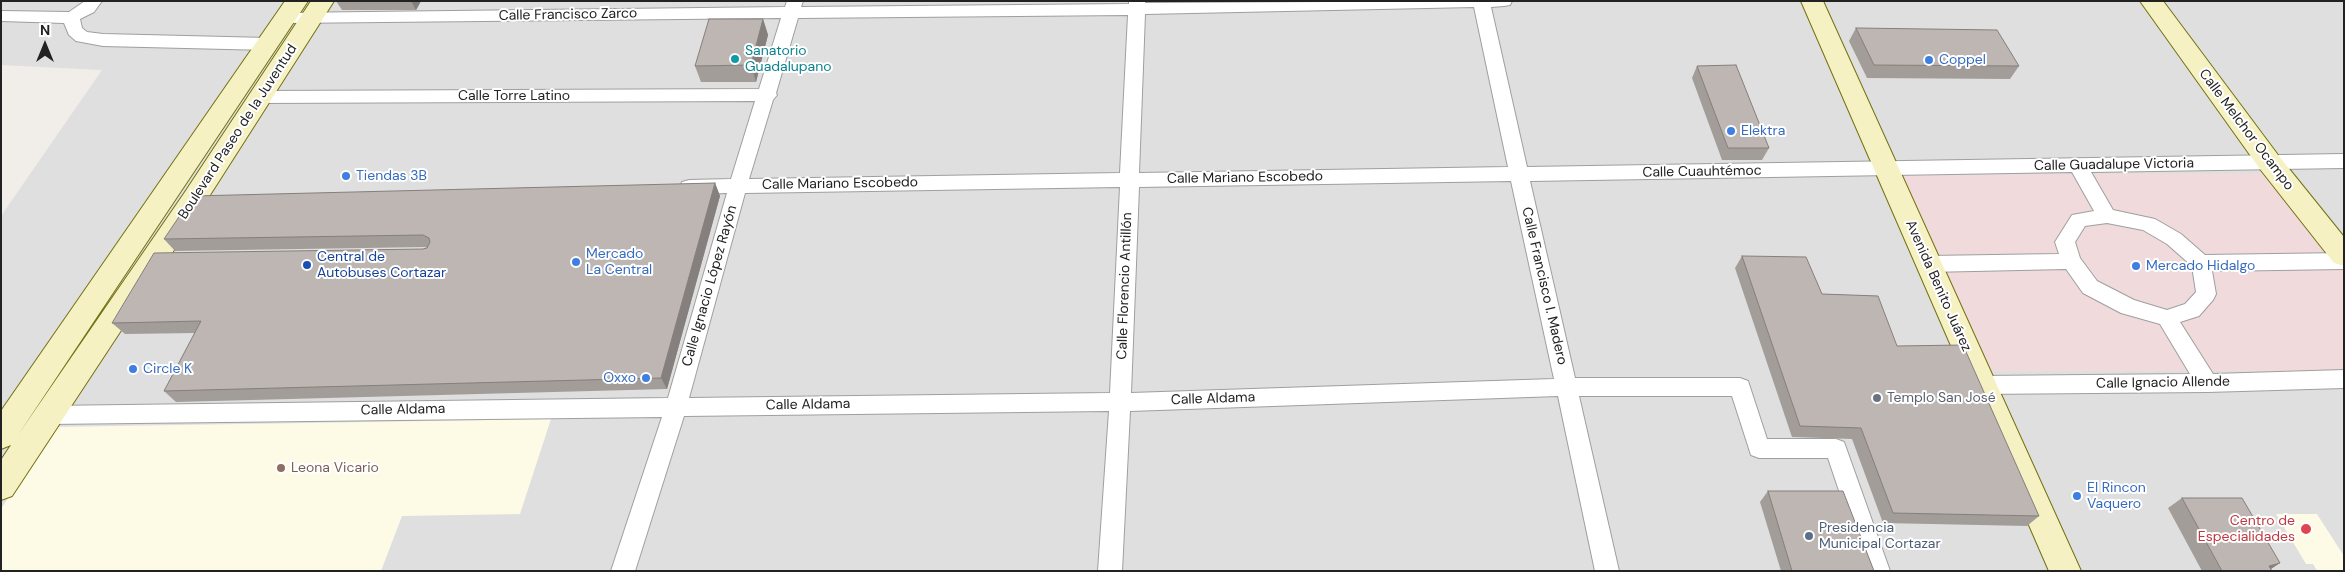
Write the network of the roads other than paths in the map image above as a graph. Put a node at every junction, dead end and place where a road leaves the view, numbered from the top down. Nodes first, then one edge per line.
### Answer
1 (94, 1) edge
2 (1481, 1) edge
3 (1504, 1) edge
4 (1812, 1) edge
5 (2151, 1) edge
6 (1137, 5) edge
7 (793, 6) edge
8 (304, 10) edge
9 (1, 16) edge
10 (72, 17) junction
11 (268, 44) junction
12 (768, 95) junction
13 (260, 97) junction
14 (2344, 161) edge
15 (2269, 162) junction
16 (2078, 166) junction
17 (1885, 168) junction
18 (1519, 174) junction
19 (1129, 179) junction
20 (738, 186) junction
21 (669, 187) edge
22 (204, 199) junction
23 (162, 200) junction
24 (2107, 216) junction
25 (2344, 256) edge
26 (2071, 261) junction
27 (2344, 261) edge
28 (2201, 263) junction
29 (1928, 264) junction
30 (2167, 318) junction
31 (2344, 379) edge
32 (2207, 383) junction
33 (1982, 385) junction
34 (1567, 387) junction
35 (1120, 402) junction
36 (676, 407) junction
37 (48, 415) junction
38 (1, 436) edge
39 (1, 486) edge
40 (623, 571) edge
41 (1110, 571) edge
42 (1607, 571) edge
43 (1878, 571) edge
44 (2065, 571) edge

1 - 10 street
2 - 3 street, Calle Francisco Zarco
2 - 6 street, Calle Francisco Zarco
2 - 18 street, Calle Francisco I. Madero
4 - 17 main road, Avenida Benito Juárez
5 - 15 main road, Calle Melchor Ocampo
6 - 7 street, Calle Francisco Zarco
6 - 19 street, Calle Florencio Antillón
7 - 8 street, Calle Francisco Zarco
7 - 12 street, Calle Ignacio López Rayón
8 - 11 main road, Boulevard Paseo de la Juventud
8 - 13 main road, Boulevard Paseo de la Juventud
9 - 10 street
10 - 11 street
11 - 23 main road, Boulevard Paseo de la Juventud
12 - 13 street, Calle Torre Latino
12 - 20 street, Calle Ignacio López Rayón
13 - 22 main road, Boulevard Paseo de la Juventud
14 - 15 street, Calle Guadalupe Victoria
15 - 16 street, Calle Guadalupe Victoria
15 - 25 main road, Calle Melchor Ocampo
16 - 17 street, Calle Guadalupe Victoria
16 - 24 street
17 - 18 street, Calle Cuauhtémoc
17 - 29 main road, Avenida Benito Juárez
18 - 19 street, Calle Mariano Escobedo
18 - 34 street, Calle Francisco I. Madero
19 - 20 street, Calle Mariano Escobedo
19 - 35 street, Calle Florencio Antillón
20 - 21 street, Calle Mariano Escobedo
20 - 36 street, Calle Ignacio López Rayón
22 - 23 street
22 - 37 main road, Boulevard Paseo de la Juventud
23 - 38 main road, Boulevard Paseo de la Juventud
24 - 26 street
24 - 28 street
26 - 29 street
26 - 30 street
27 - 28 street
28 - 30 street
29 - 33 main road, Avenida Benito Juárez
30 - 32 street
31 - 32 street, Calle Ignacio Allende
32 - 33 street, Calle Ignacio Allende
33 - 44 main road, Avenida Benito Juárez
34 - 35 street, Calle Aldama
34 - 42 street, Calle Francisco I. Madero
34 - 43 street, Calle Aldama
35 - 36 street, Calle Aldama
35 - 41 street, Calle Florencio Antillón
36 - 37 street, Calle Aldama
36 - 40 street, Calle Ignacio López Rayón
37 - 39 main road, Boulevard Paseo de la Juventud

